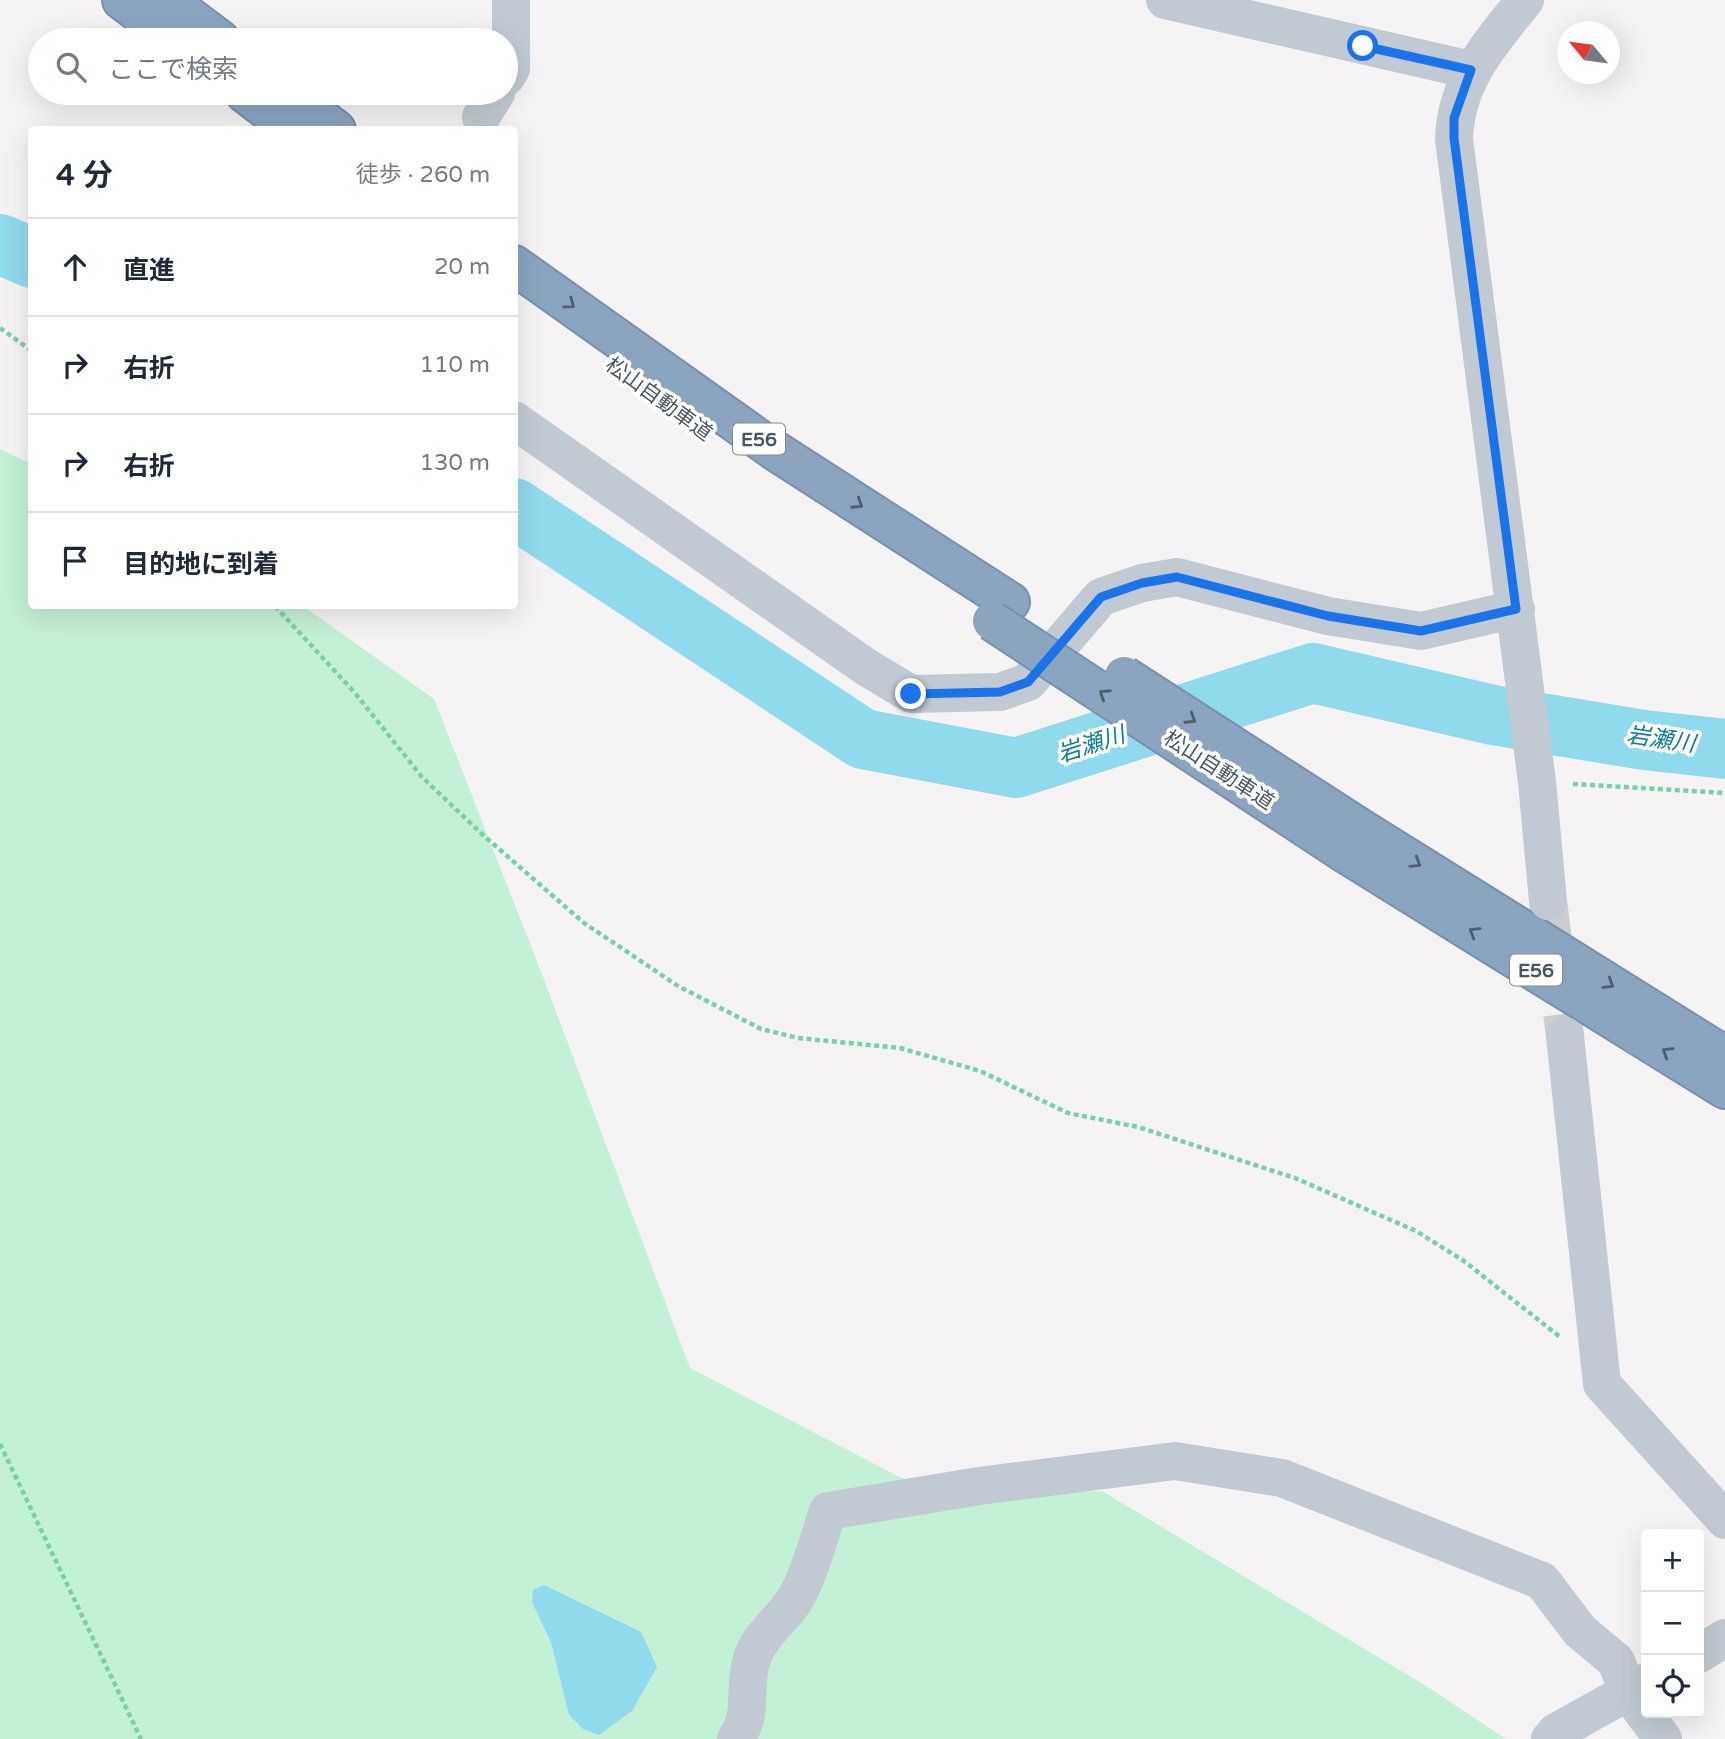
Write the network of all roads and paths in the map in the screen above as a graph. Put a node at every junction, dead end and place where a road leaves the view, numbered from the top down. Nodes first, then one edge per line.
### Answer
1 (122, 0) edge
2 (167, 0) edge
3 (511, 0) edge
4 (1165, 0) edge
5 (1525, 0) edge
6 (159, 28) edge
7 (204, 28) edge
8 (511, 28) edge
9 (1471, 70) junction
10 (260, 105) edge
11 (304, 105) edge
12 (288, 126) edge
13 (331, 126) edge
14 (518, 268) edge
15 (518, 298) edge
16 (0, 328) edge
17 (28, 348) edge
18 (518, 423) edge
19 (278, 609) edge
20 (1001, 612) junction
21 (1518, 627) junction
22 (1534, 765) junction
23 (1725, 793) edge
24 (1352, 840) junction
25 (1548, 901) tunnel mouth
26 (1565, 1036) tunnel mouth
27 (1725, 1056) edge
28 (1725, 1089) edge
29 (1568, 1344) dead end
30 (0, 1444) edge
31 (1725, 1520) edge
32 (1725, 1638) edge
33 (1704, 1651) edge
34 (1637, 1687) edge
35 (141, 1739) edge
36 (736, 1739) edge
37 (1550, 1739) edge
38 (1663, 1739) edge

1 - 6 highway
2 - 7 highway
3 - 8 street
4 - 9 street
5 - 9 street
9 - 21 street
10 - 12 highway
11 - 13 highway
14 -> 20 highway, 松山自動車道 / E56
15 - 20 highway, 松山自動車道 / E56
16 - 17 path
18 - 21 street
19 - 29 path
20 - 24 highway, 松山自動車道 / E56, bridge
21 - 22 street
22 - 23 path
22 - 25 street
24 -> 27 highway, 松山自動車道 / E56
28 -> 24 highway, 松山自動車道 / E56
26 - 31 street
30 - 35 path
32 - 33 street
34 - 36 street
34 - 37 street
34 - 38 street

